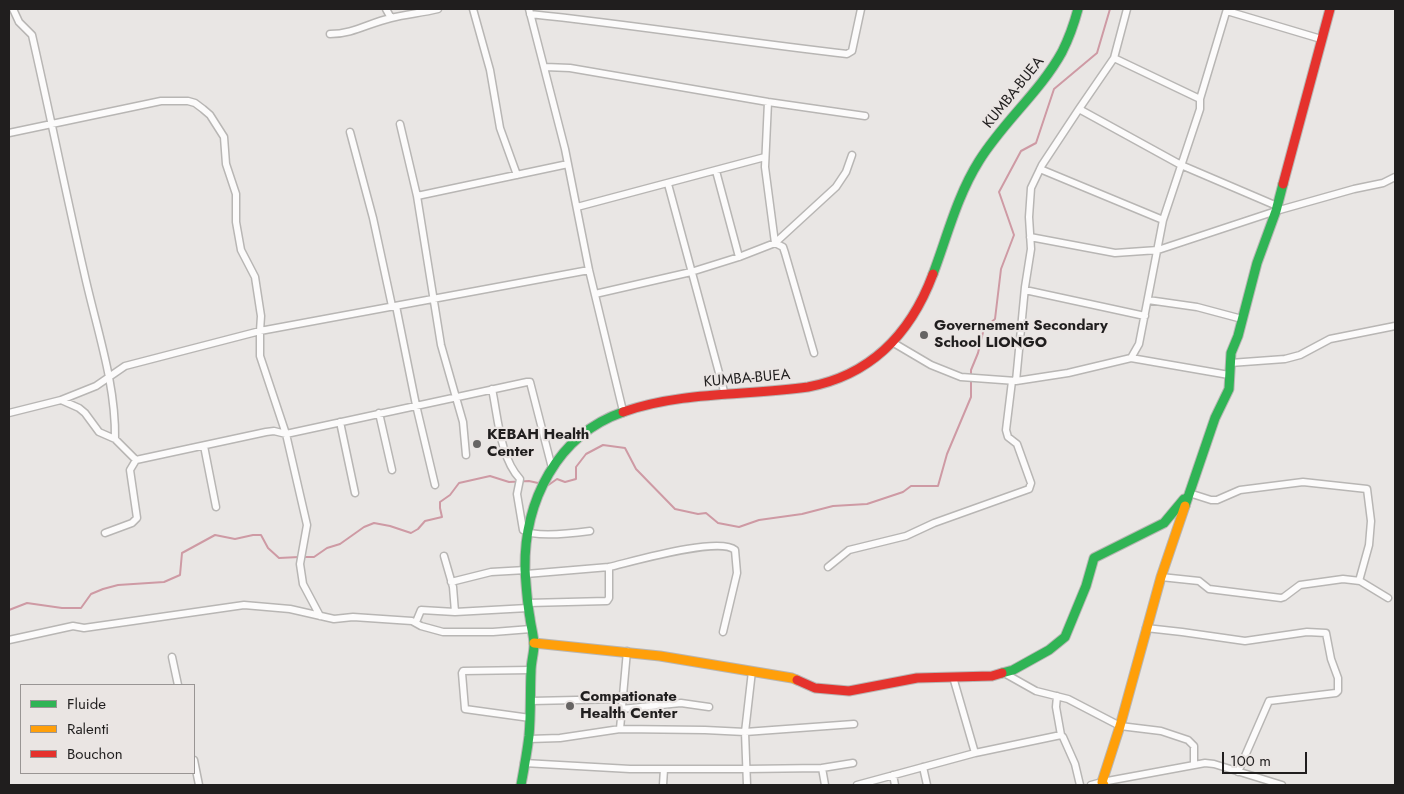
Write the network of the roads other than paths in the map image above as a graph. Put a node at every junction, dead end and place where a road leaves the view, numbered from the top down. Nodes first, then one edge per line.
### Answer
1 (13, 9) edge
2 (386, 9) edge
3 (438, 9) edge
4 (473, 9) edge
5 (861, 9) edge
6 (1078, 9) edge
7 (1127, 9) edge
8 (1330, 9) edge
9 (1227, 10) edge
10 (529, 11) edge
11 (391, 18) junction
12 (330, 34) dead end
13 (1321, 39) junction
14 (1114, 58) junction
15 (545, 67) junction
16 (1200, 99) junction
17 (768, 102) junction
18 (1079, 109) junction
19 (865, 116) dead end
20 (52, 124) junction
21 (400, 124) dead end
22 (9, 132) edge
23 (350, 132) dead end
24 (852, 155) dead end
25 (765, 157) junction
26 (568, 164) junction
27 (1181, 166) junction
28 (1040, 169) junction
29 (716, 170) junction
30 (517, 175) junction
31 (1395, 177) edge
32 (668, 184) junction
33 (416, 196) junction
34 (577, 207) junction
35 (1276, 208) junction
36 (1163, 220) junction
37 (1030, 237) junction
38 (776, 243) junction
39 (1158, 250) junction
40 (739, 257) junction
41 (589, 270) junction
42 (691, 272) junction
43 (1025, 290) junction
44 (595, 294) junction
45 (434, 299) junction
46 (1148, 300) junction
47 (394, 306) junction
48 (1145, 316) junction
49 (1242, 319) junction
50 (1395, 326) edge
51 (260, 331) junction
52 (892, 342) junction
53 (814, 353) dead end
54 (1130, 358) junction
55 (1230, 363) junction
56 (1229, 375) junction
57 (109, 377) junction
58 (1014, 381) junction
59 (492, 389) junction
60 (725, 395) junction
61 (455, 396) junction
62 (61, 400) junction
63 (416, 405) junction
64 (623, 411) junction
65 (9, 413) edge
66 (379, 413) junction
67 (340, 422) junction
68 (286, 434) junction
69 (115, 439) junction
70 (204, 446) junction
71 (466, 455) dead end
72 (136, 460) junction
73 (552, 468) junction
74 (392, 470) dead end
75 (435, 485) dead end
76 (355, 493) dead end
77 (1189, 494) junction
78 (216, 507) dead end
79 (590, 531) dead end
80 (528, 532) junction
81 (105, 533) dead end
82 (444, 556) dead end
83 (609, 567) junction
84 (828, 567) dead end
85 (526, 572) junction
86 (1161, 577) junction
87 (1359, 581) junction
88 (451, 582) junction
89 (1388, 598) dead end
90 (528, 605) junction
91 (454, 612) junction
92 (320, 616) junction
93 (416, 622) junction
94 (1146, 628) junction
95 (531, 629) junction
96 (723, 632) dead end
97 (9, 640) edge
98 (534, 642) junction
99 (627, 651) junction
100 (172, 657) dead end
101 (531, 670) junction
102 (752, 671) junction
103 (1004, 673) junction
104 (954, 677) junction
105 (178, 684) edge
106 (1057, 696) junction
107 (622, 699) junction
108 (531, 701) junction
109 (709, 707) dead end
110 (622, 709) junction
111 (530, 718) junction
112 (854, 724) dead end
113 (1120, 726) junction
114 (620, 729) junction
115 (745, 732) junction
116 (1061, 735) junction
117 (529, 739) junction
118 (975, 753) junction
119 (524, 763) junction
120 (853, 763) dead end
121 (195, 764) edge
122 (1194, 764) junction
123 (922, 767) junction
124 (822, 768) junction
125 (664, 769) junction
126 (745, 770) junction
127 (1238, 772) junction
128 (893, 775) junction
129 (1103, 783) edge
130 (200, 785) edge
131 (521, 785) edge
132 (663, 785) edge
133 (747, 785) edge
134 (825, 785) edge
135 (857, 785) edge
136 (895, 785) edge
137 (927, 785) edge
138 (1080, 785) edge
139 (1091, 785) edge
140 (1282, 785) edge

1 - 20 street
2 - 11 street
3 - 11 street
4 - 30 street
5 - 10 street
6 - 52 main road, KUMBA-BUEA
7 - 14 street
8 - 13 main road
9 - 13 street
9 - 16 street
10 - 15 street
11 - 12 street
13 - 35 main road
14 - 16 street
14 - 18 street
15 - 17 street
15 - 26 street
16 - 27 street
17 - 19 street
17 - 25 street
18 - 27 street
18 - 28 street
20 - 22 street
20 - 51 street
20 - 57 street
21 - 33 street
23 - 47 street
24 - 38 street
25 - 29 street
25 - 38 street
26 - 30 street
26 - 34 street
27 - 35 street
27 - 36 street
28 - 36 street
28 - 37 street
29 - 32 street
29 - 40 street
30 - 33 street
31 - 35 street
32 - 34 street
32 - 42 street
33 - 45 street
34 - 41 street
35 - 39 street
35 - 49 main road
36 - 39 street
37 - 39 street
37 - 43 street
38 - 40 street
38 - 53 street
39 - 46 street
40 - 42 street
41 - 44 street
41 - 45 street
42 - 44 street
42 - 60 street
43 - 48 street
43 - 58 street
44 - 64 street
45 - 47 street
45 - 61 street
46 - 48 street
46 - 49 street
47 - 51 street
47 - 63 street
48 - 54 street
49 - 55 main road
50 - 55 street
51 - 57 street
51 - 68 street
52 - 58 street
52 - 60 main road, KUMBA-BUEA
54 - 56 street
54 - 58 street
55 - 56 main road
56 - 77 main road
57 - 62 street
57 - 69 street
58 - 84 street
59 - 61 street
59 - 73 street
59 - 80 street
60 - 64 main road, KUMBA-BUEA
61 - 63 street
61 - 71 street
62 - 65 street
62 - 69 street
63 - 66 street
63 - 75 street
64 - 73 main road, KUMBA-BUEA
66 - 67 street
66 - 74 street
67 - 68 street
67 - 76 street
68 - 70 street
68 - 92 street
69 - 72 street
70 - 72 street
70 - 78 street
72 - 81 street
73 - 80 main road, KUMBA-BUEA
77 - 86 main road
77 - 87 street
77 - 103 main road
79 - 80 street
80 - 85 main road, KUMBA-BUEA
82 - 88 street
83 - 85 street
83 - 90 street
83 - 96 street
85 - 88 street
85 - 90 main road, KUMBA-BUEA
86 - 87 street
86 - 94 main road
87 - 89 street
88 - 91 street
90 - 91 street
90 - 95 main road, KUMBA-BUEA
91 - 93 street
92 - 93 street
92 - 97 street
93 - 95 street
94 - 113 main road
94 - 127 street
95 - 98 main road, KUMBA-BUEA
98 - 99 main road
98 - 101 main road, KUMBA-BUEA
99 - 102 main road
99 - 107 street
100 - 105 street
101 - 108 main road, KUMBA-BUEA
101 - 111 street
102 - 104 main road
102 - 115 street
103 - 104 main road
103 - 106 street
104 - 118 street
106 - 113 street
106 - 116 street
107 - 108 street
107 - 110 street
108 - 111 main road, KUMBA-BUEA
109 - 110 street
110 - 114 street
111 - 117 main road, KUMBA-BUEA
112 - 115 street
113 - 122 street
113 - 129 main road
114 - 115 street
114 - 117 street
115 - 126 street
116 - 118 street
116 - 138 street
117 - 119 main road, KUMBA-BUEA
118 - 123 street
119 - 125 street
119 - 131 main road, KUMBA-BUEA
120 - 124 street
121 - 130 street
122 - 127 street
122 - 129 street
123 - 128 street
123 - 137 street
124 - 126 street
124 - 134 street
125 - 126 street
125 - 132 street
126 - 133 street
127 - 140 street
128 - 135 street
128 - 136 street
129 - 139 street

